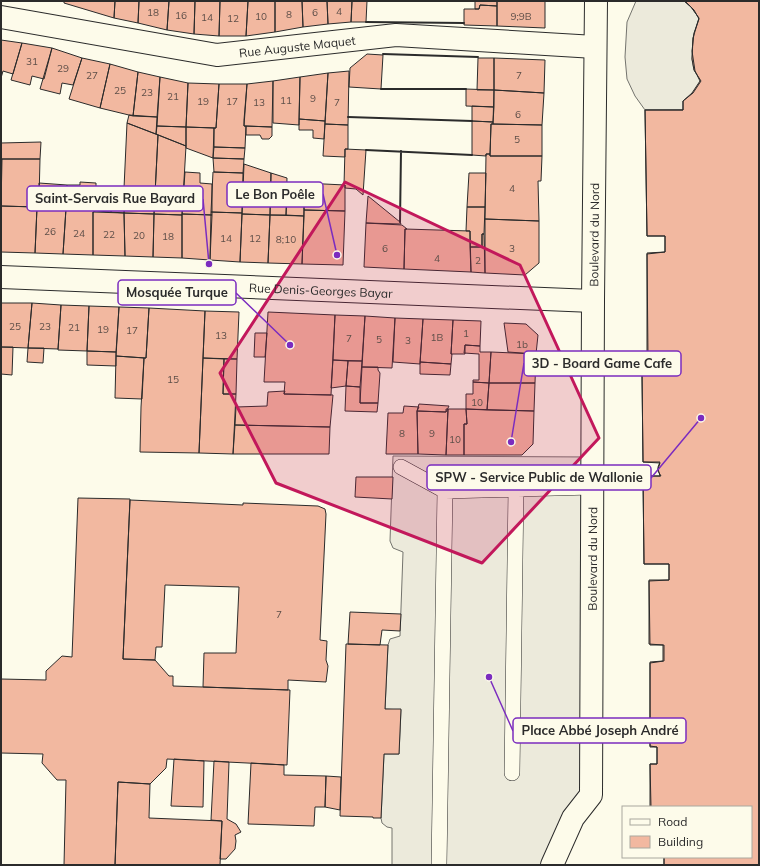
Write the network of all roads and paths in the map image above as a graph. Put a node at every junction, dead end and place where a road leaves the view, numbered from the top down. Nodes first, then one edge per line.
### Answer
1 (596, 1) edge
2 (1, 17) edge
3 (595, 47) junction
4 (1, 277) edge
5 (593, 301) junction
6 (401, 467) dead end
7 (592, 487) junction
8 (516, 490) junction
9 (444, 491) junction
10 (512, 773) dead end
11 (439, 865) edge
12 (552, 865) edge

1 - 3 street, Boulevard du Nord
2 - 3 street, Rue Auguste Maquet
3 - 5 street, Boulevard du Nord
4 - 5 street, Rue Denis-Georges Bayar
5 - 7 street, Boulevard du Nord
6 - 9 lane
7 - 8 lane
7 - 12 street, Boulevard du Nord
8 - 9 lane
8 - 10 lane
9 - 11 lane

